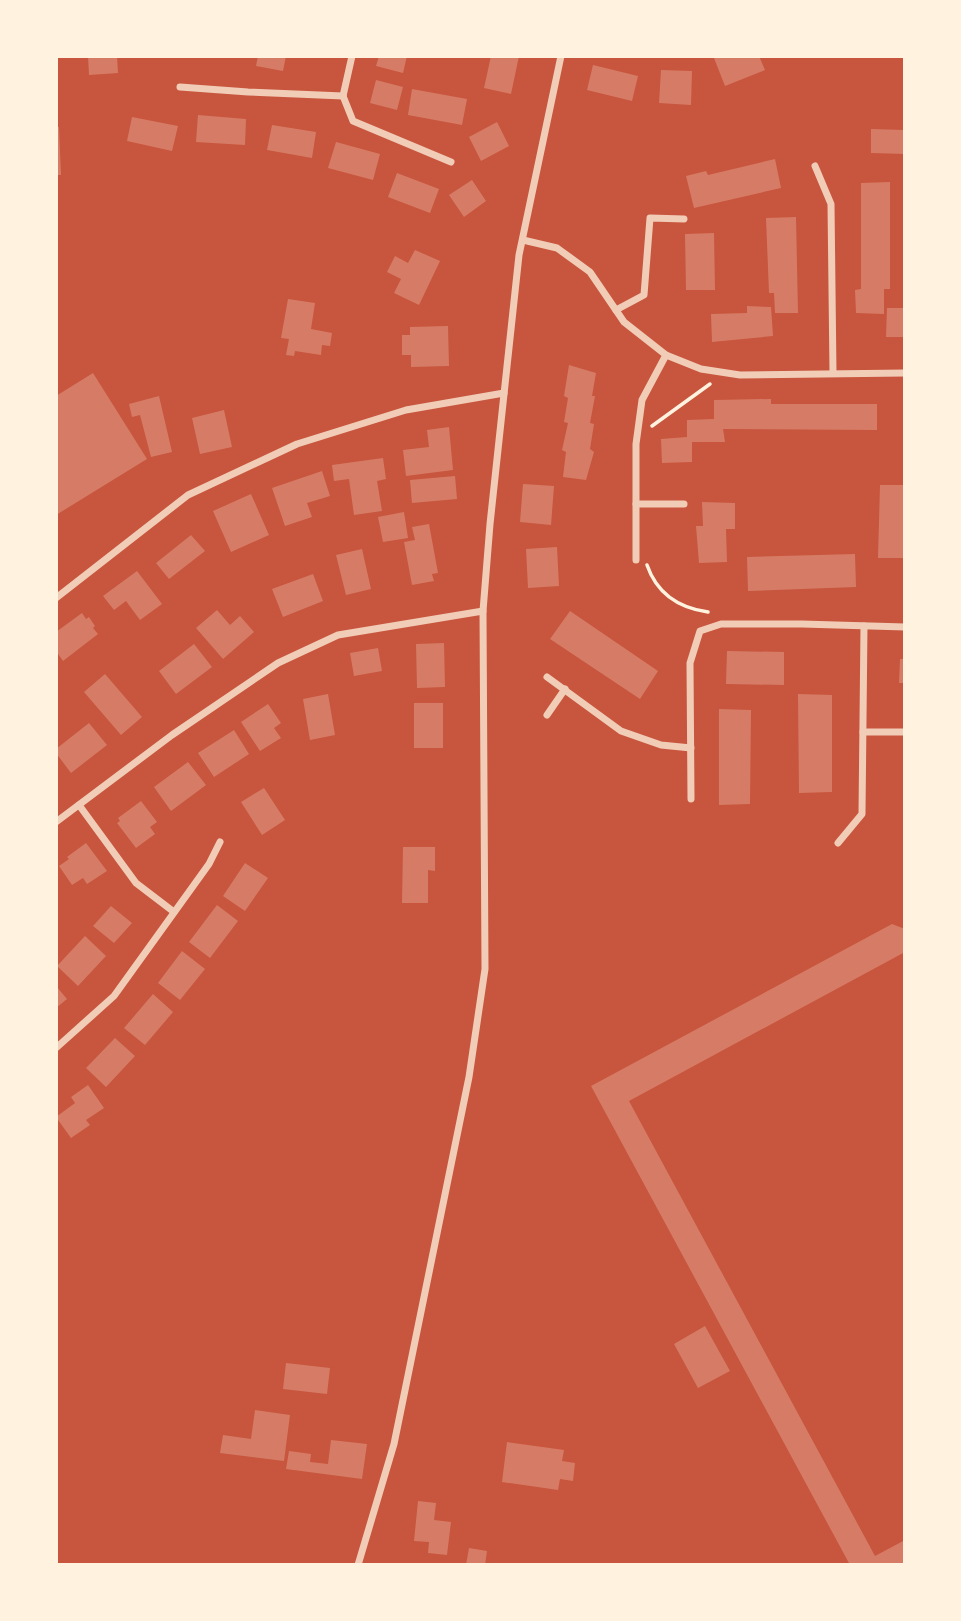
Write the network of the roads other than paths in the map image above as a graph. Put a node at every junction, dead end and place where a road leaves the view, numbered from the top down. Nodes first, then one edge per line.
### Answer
1 (352, 56) edge
2 (561, 56) edge
3 (180, 86) dead end
4 (343, 96) junction
5 (451, 162) dead end
6 (815, 166) dead end
7 (684, 219) dead end
8 (523, 240) junction
9 (616, 310) junction
10 (666, 355) junction
11 (833, 373) junction
12 (905, 373) edge
13 (504, 393) junction
14 (636, 504) junction
15 (684, 504) dead end
16 (636, 561) dead end
17 (56, 598) edge
18 (483, 611) junction
19 (864, 626) junction
20 (905, 627) edge
21 (547, 677) dead end
22 (565, 689) junction
23 (547, 715) dead end
24 (863, 732) junction
25 (905, 732) edge
26 (691, 748) junction
27 (691, 800) dead end
28 (79, 805) junction
29 (56, 821) edge
30 (220, 842) dead end
31 (838, 843) dead end
32 (174, 912) junction
33 (56, 1048) edge
34 (358, 1565) edge

1 - 4 street
2 - 8 street
3 - 4 street
4 - 5 street
6 - 11 street
7 - 9 street
8 - 9 street
8 - 13 street
9 - 10 street
10 - 11 street
10 - 14 street
11 - 12 street
13 - 17 street
13 - 18 street
14 - 15 street
14 - 16 street
18 - 28 street
18 - 34 street
19 - 20 street
19 - 24 street
19 - 26 street
21 - 22 street
22 - 23 street
22 - 26 street
24 - 25 street
24 - 31 street
26 - 27 street
28 - 29 street
28 - 32 street
30 - 32 street
32 - 33 street

